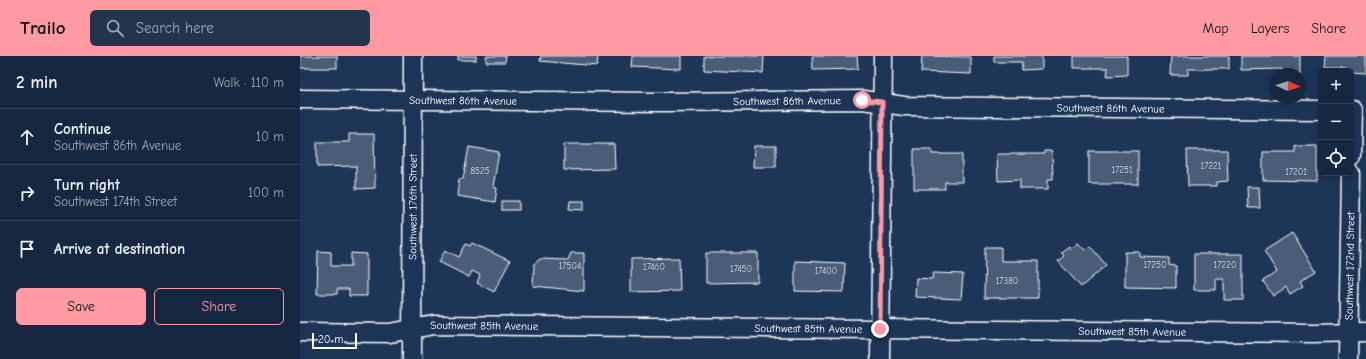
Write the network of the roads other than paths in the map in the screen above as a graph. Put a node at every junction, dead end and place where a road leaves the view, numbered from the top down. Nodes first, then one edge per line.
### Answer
1 (414, 56) edge
2 (883, 56) edge
3 (300, 99) edge
4 (413, 100) junction
5 (882, 102) junction
6 (1318, 110) edge
7 (1354, 110) edge
8 (1366, 110) edge
9 (1351, 176) edge
10 (412, 329) junction
11 (880, 329) junction
12 (300, 332) edge
13 (1357, 332) edge
14 (412, 359) edge
15 (880, 359) edge
16 (1348, 359) edge

1 - 4 street, Southwest 176th Street
2 - 5 street
3 - 4 street, Southwest 86th Avenue
4 - 5 street, Southwest 86th Avenue
4 - 10 street, Southwest 176th Street
5 - 6 street, Southwest 86th Avenue
5 - 11 street
7 - 8 street
9 - 13 street, Southwest 172nd Street
10 - 11 street, Southwest 85th Avenue
10 - 12 street, Southwest 85th Avenue
10 - 14 street, Southwest 176th Street
11 - 13 street, Southwest 85th Avenue
11 - 15 street
13 - 16 street, Southwest 172nd Street

